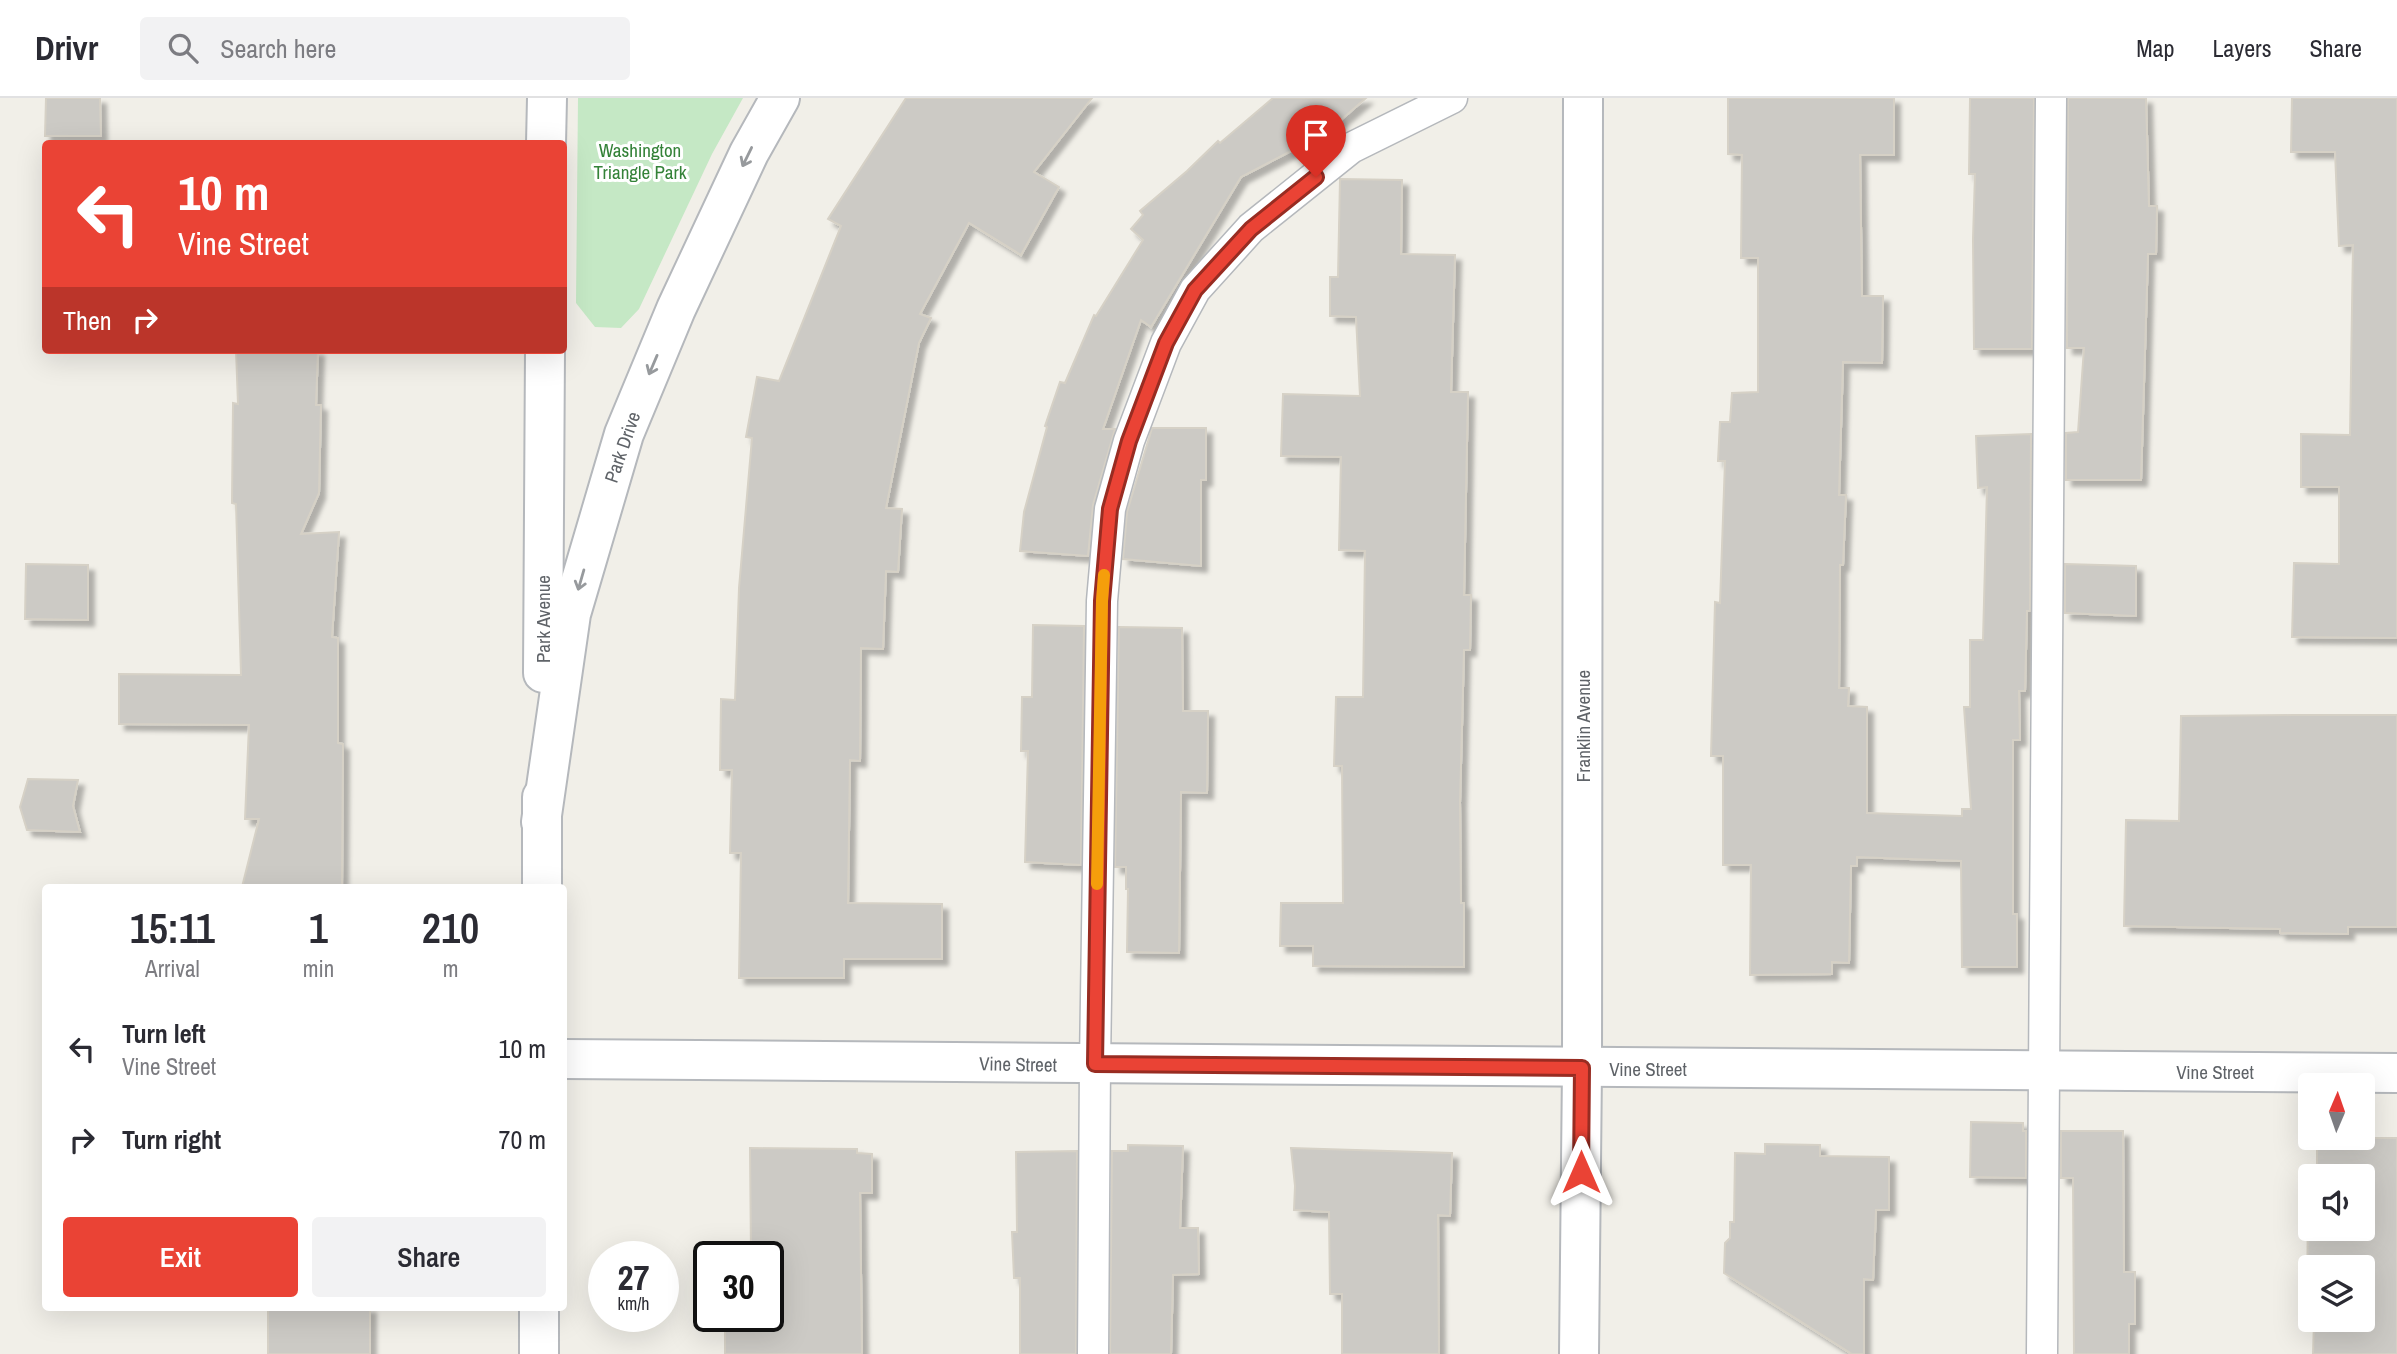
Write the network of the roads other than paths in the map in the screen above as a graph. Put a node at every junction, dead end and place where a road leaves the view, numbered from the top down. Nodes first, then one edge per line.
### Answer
1 (547, 98) edge
2 (780, 98) edge
3 (1452, 98) edge
4 (1583, 98) edge
5 (2051, 98) edge
6 (546, 140) edge
7 (545, 354) edge
8 (541, 822) junction
9 (542, 884) edge
10 (567, 1059) edge
11 (1095, 1064) junction
12 (1582, 1068) junction
13 (2042, 1071) junction
14 (2397, 1073) edge
15 (540, 1311) edge
16 (539, 1354) edge
17 (1093, 1354) edge
18 (1579, 1354) edge
19 (2042, 1354) edge

1 - 6 street
2 -> 8 street, Park Drive
3 - 11 lane
4 - 12 street, Franklin Avenue
5 - 13 lane
7 - 8 street, Park Avenue
8 - 9 street, Park Avenue
10 - 11 street, Vine Street
11 - 12 street, Vine Street
11 - 17 lane
12 - 13 street, Vine Street
12 - 18 street, Franklin Avenue
13 - 14 street, Vine Street
13 - 19 lane
15 - 16 street

